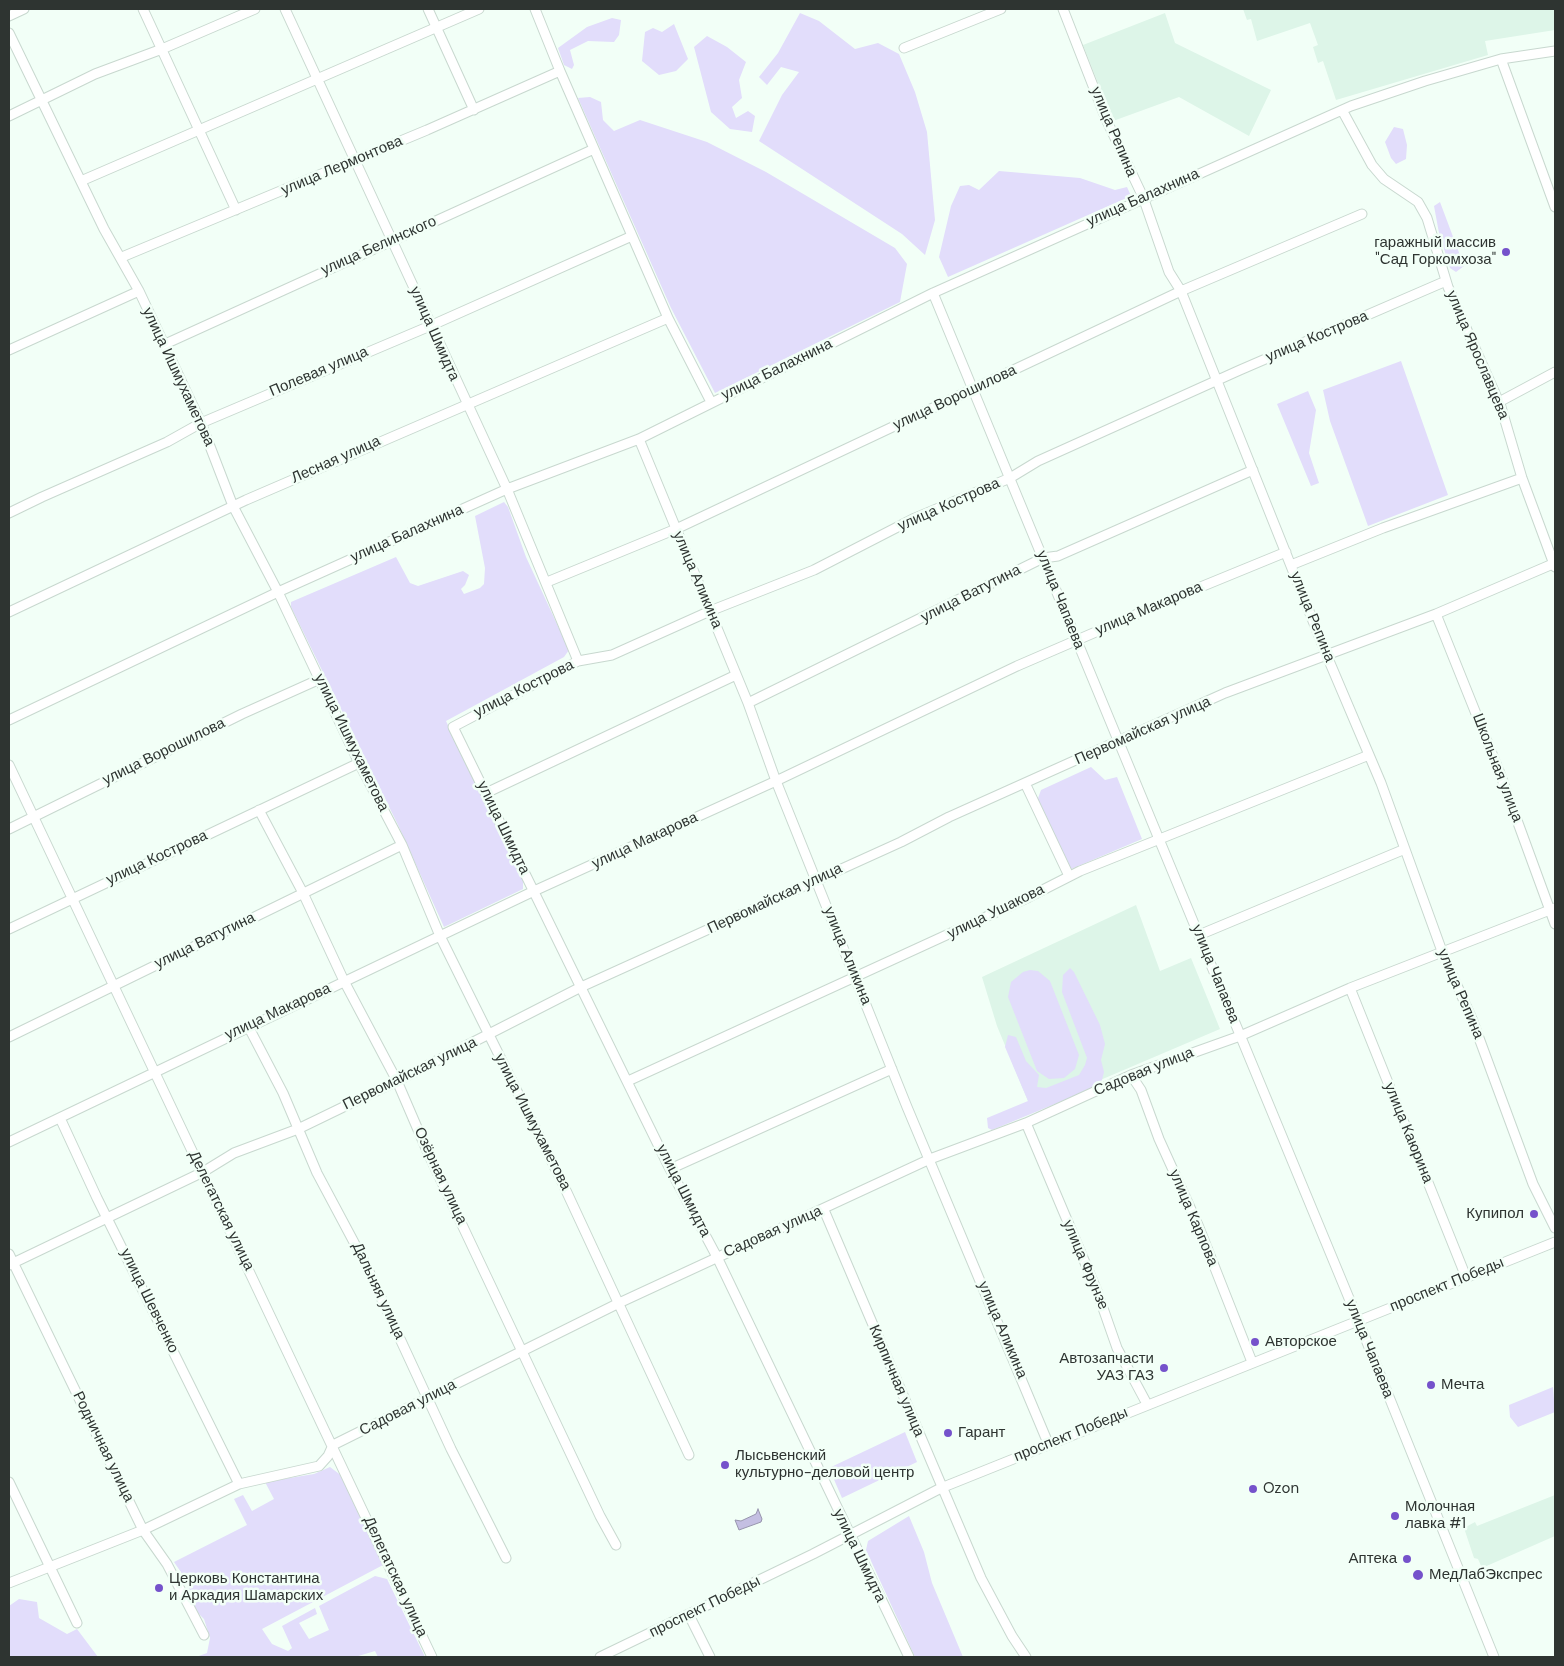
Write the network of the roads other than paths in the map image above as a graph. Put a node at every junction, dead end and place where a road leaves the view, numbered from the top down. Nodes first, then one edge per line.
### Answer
1 (24, 9) edge
2 (143, 9) edge
3 (255, 9) edge
4 (285, 9) edge
5 (428, 9) edge
6 (479, 9) edge
7 (535, 9) edge
8 (1001, 9) edge
9 (1062, 9) edge
10 (9, 16) edge
11 (436, 27) junction
12 (9, 33) edge
13 (904, 48) dead end
14 (162, 49) junction
15 (1555, 51) edge
16 (1500, 59) junction
17 (560, 71) junction
18 (317, 80) junction
19 (42, 101) junction
20 (474, 110) junction
21 (1342, 110) junction
22 (9, 116) edge
23 (197, 130) junction
24 (594, 149) junction
25 (354, 161) junction
26 (81, 181) junction
27 (1144, 197) junction
28 (1555, 207) edge
29 (236, 210) junction
30 (1362, 214) dead end
31 (632, 236) junction
32 (392, 240) junction
33 (122, 257) junction
34 (1446, 281) junction
35 (139, 291) junction
36 (1180, 291) junction
37 (933, 293) junction
38 (668, 318) junction
39 (430, 326) junction
40 (163, 344) junction
41 (9, 350) edge
42 (1555, 372) edge
43 (1217, 382) junction
44 (974, 390) junction
45 (711, 402) junction
46 (1499, 402) junction
47 (466, 404) junction
48 (201, 422) junction
49 (639, 439) junction
50 (1253, 470) junction
51 (1010, 478) junction
52 (1522, 478) junction
53 (507, 489) junction
54 (234, 506) junction
55 (9, 513) edge
56 (676, 529) junction
57 (1286, 552) junction
58 (1043, 558) junction
59 (1555, 564) edge
60 (1291, 565) junction
61 (547, 582) junction
62 (278, 592) junction
63 (9, 612) edge
64 (710, 612) junction
65 (1436, 614) junction
66 (1076, 639) junction
67 (1327, 656) junction
68 (578, 661) junction
69 (736, 675) junction
70 (320, 679) junction
71 (748, 703) junction
72 (9, 720) edge
73 (453, 727) joint
74 (1119, 742) junction
75 (1369, 755) junction
76 (359, 762) junction
77 (9, 765) edge
78 (776, 781) junction
79 (1025, 783) junction
80 (486, 793) junction
81 (259, 810) junction
82 (33, 817) junction
83 (9, 828) edge
84 (1158, 838) junction
85 (402, 846) junction
86 (1405, 849) junction
87 (1069, 876) junction
88 (816, 879) junction
89 (534, 890) junction
90 (303, 893) junction
91 (72, 898) junction
92 (1553, 909) edge
93 (1555, 924) edge
94 (9, 929) edge
95 (1199, 935) junction
96 (440, 936) junction
97 (1443, 954) junction
98 (856, 978) junction
99 (344, 981) junction
100 (114, 986) junction
101 (581, 986) junction
102 (1350, 988) junction
103 (248, 1026) junction
104 (488, 1036) junction
105 (1240, 1036) junction
106 (9, 1037) edge
107 (892, 1069) junction
108 (155, 1072) junction
109 (1131, 1075) junction
110 (397, 1081) junction
111 (628, 1081) junction
112 (60, 1118) junction
113 (1026, 1123) junction
114 (298, 1128) junction
115 (9, 1142) edge
116 (930, 1159) junction
117 (670, 1169) junction
118 (203, 1172) junction
119 (824, 1210) junction
120 (108, 1218) junction
121 (1555, 1228) edge
122 (1555, 1242) edge
123 (9, 1254) edge
124 (717, 1257) junction
125 (11, 1264) edge
126 (1466, 1277) junction
127 (619, 1303) junction
128 (1358, 1320) junction
129 (523, 1350) junction
130 (1252, 1362) junction
131 (427, 1398) junction
132 (1147, 1404) junction
133 (1048, 1444) junction
134 (333, 1445) junction
135 (689, 1455) dead end
136 (9, 1482) edge
137 (239, 1484) junction
138 (941, 1488) junction
139 (143, 1530) junction
140 (849, 1534) junction
141 (616, 1545) dead end
142 (506, 1558) dead end
143 (50, 1568) junction
144 (9, 1583) edge
145 (689, 1615) junction
146 (77, 1623) dead end
147 (204, 1635) dead end
148 (432, 1657) edge
149 (600, 1657) edge
150 (710, 1657) edge
151 (909, 1657) edge
152 (1026, 1657) edge
153 (1494, 1657) edge

1 - 10 street
2 - 14 street
3 - 14 street
4 - 18 street, улица Шмидта
5 - 11 street
6 - 11 street
7 - 17 street
8 - 13 street
9 - 27 street, улица Репина
11 - 18 street
11 - 20 street
12 - 19 street, улица Ишмухаметова
14 - 19 street
14 - 23 street
15 - 16 street, улица Балахнина
16 - 21 street, улица Балахнина
16 - 28 street
17 - 20 street, улица Лермонтова
17 - 24 street
18 - 23 street
18 - 25 street, улица Шмидта
19 - 22 street
19 - 26 street, улица Ишмухаметова
20 - 25 street, улица Лермонтова
21 - 27 street, улица Балахнина
21 - 34 street, улица Ярославцева
23 - 26 street
23 - 29 street
24 - 31 street
24 - 32 street, улица Белинского
25 - 29 street, улица Лермонтова
25 - 32 street, улица Шмидта
26 - 33 street, улица Ишмухаметова
27 - 36 street, улица Репина
27 - 37 street, улица Балахнина
29 - 33 street, улица Лермонтова
30 - 36 street, улица Ворошилова
31 - 38 street
31 - 39 street, Полевая улица
32 - 39 street, улица Шмидта
32 - 40 street, улица Белинского
33 - 35 street, улица Ишмухаметова
34 - 43 street, улица Кострова
34 - 46 street, улица Ярославцева
35 - 40 street, улица Ишмухаметова
35 - 41 street
36 - 43 street, улица Репина
36 - 44 street, улица Ворошилова
37 - 44 street, улица Чапаева
37 - 45 street, улица Балахнина
38 - 45 street
38 - 47 street, Лесная улица
39 - 47 street, улица Шмидта
39 - 48 street, Полевая улица
40 - 48 street, улица Ишмухаметова
42 - 46 street
43 - 50 street, улица Репина
43 - 51 street, улица Кострова
44 - 51 street, улица Чапаева
44 - 56 street, улица Ворошилова
45 - 49 street, улица Балахнина
46 - 52 street, улица Ярославцева
47 - 53 street, улица Шмидта
47 - 54 street, Лесная улица
48 - 54 street, улица Ишмухаметова
48 - 55 street, Полевая улица
49 - 53 street, улица Балахнина
49 - 56 street, улица Аликина
50 - 57 street, улица Репина
50 - 58 street, улица Ватутина
51 - 58 street, улица Чапаева
51 - 64 street, улица Кострова
52 - 59 street, улица Ярославцева
52 - 60 street
53 - 61 street, улица Шмидта
53 - 62 street, улица Балахнина
54 - 62 street, улица Ишмухаметова
54 - 63 street, Лесная улица
56 - 61 street, улица Ворошилова
56 - 64 street, улица Аликина
57 - 60 street, улица Репина
57 - 66 street, улица Макарова
58 - 66 street, улица Чапаева
58 - 71 street, улица Ватутина
59 - 65 street, Первомайская улица
60 - 67 street, улица Репина
61 - 68 street, улица Шмидта
62 - 70 street, улица Ишмухаметова
62 - 72 street, улица Балахнина
64 - 68 street, улица Кострова
64 - 69 street, улица Аликина
65 - 67 street, Первомайская улица
65 - 92 street, Школьная улица
66 - 74 street, улица Чапаева
66 - 78 street, улица Макарова
67 - 74 street, Первомайская улица
67 - 75 street, улица Репина
68 - 73 street, улица Кострова
69 - 71 street, улица Аликина
69 - 80 street
70 - 76 street, улица Ишмухаметова
70 - 82 street, улица Ворошилова
71 - 78 street, улица Аликина
73 - 80 street, улица Шмидта
74 - 79 street, Первомайская улица
74 - 84 street, улица Чапаева
75 - 84 street, улица Ушакова
75 - 86 street, улица Репина
76 - 81 street, улица Кострова
76 - 85 street, улица Ишмухаметова
77 - 82 street, Делегатская улица
78 - 88 street, улица Аликина
78 - 89 street, улица Макарова
79 - 87 street
79 - 88 street, Первомайская улица
80 - 89 street, улица Шмидта
81 - 90 street, Озёрная улица
81 - 91 street, улица Кострова
82 - 83 street, улица Ворошилова
82 - 91 street, Делегатская улица
84 - 87 street, улица Ушакова
84 - 95 street, улица Чапаева
85 - 90 street, улица Ватутина
85 - 96 street, улица Ишмухаметова
86 - 95 street
86 - 97 street, улица Репина
87 - 98 street, улица Ушакова
88 - 98 street, улица Аликина
88 - 101 street, Первомайская улица
89 - 96 street, улица Макарова
89 - 101 street, улица Шмидта
90 - 99 street, Озёрная улица
90 - 100 street, улица Ватутина
91 - 94 street, улица Кострова
91 - 100 street, Делегатская улица
92 - 93 street, Школьная улица
92 - 97 street, Садовая улица
95 - 105 street, улица Чапаева
96 - 99 street, улица Макарова
96 - 104 street, улица Ишмухаметова
97 - 102 street, Садовая улица
97 - 121 street, улица Репина
98 - 107 street, улица Аликина
98 - 111 street, улица Ушакова
99 - 103 street, улица Макарова
99 - 110 street, Озёрная улица
100 - 106 street, улица Ватутина
100 - 108 street, Делегатская улица
101 - 104 street, Первомайская улица
101 - 111 street, улица Шмидта
102 - 105 street, Садовая улица
102 - 126 street, улица Каюрина
103 - 108 street, улица Макарова
103 - 114 street, Дальняя улица
104 - 110 street, Первомайская улица
104 - 127 street, улица Ишмухаметова
105 - 109 street, Садовая улица
105 - 128 street, улица Чапаева
107 - 116 street, улица Аликина
107 - 117 street
108 - 112 street, улица Макарова
108 - 118 street, Делегатская улица
109 - 113 street, Садовая улица
109 - 130 street, улица Карпова
110 - 114 street, Первомайская улица
110 - 129 street, Озёрная улица
111 - 117 street, улица Шмидта
112 - 115 street, улица Макарова
112 - 120 street, улица Шевченко
113 - 116 street, Садовая улица
113 - 132 street, улица Фрунзе
114 - 118 street, Первомайская улица
114 - 131 street, Дальняя улица
116 - 119 street, Садовая улица
116 - 133 street, улица Аликина
117 - 124 street, улица Шмидта
118 - 120 street, Первомайская улица
118 - 134 street, Делегатская улица
119 - 124 street, Садовая улица
119 - 138 street, Кирпичная улица
120 - 125 street, Первомайская улица
120 - 137 street, улица Шевченко
122 - 126 street, проспект Победы
123 - 125 street, Родничная улица
124 - 127 street, Садовая улица
124 - 140 street, улица Шмидта
125 - 139 street, Родничная улица
126 - 128 street, проспект Победы
127 - 129 street, Садовая улица
127 - 135 street, улица Ишмухаметова
128 - 130 street, проспект Победы
128 - 153 street, улица Чапаева
129 - 131 street, Садовая улица
129 - 141 street, Озёрная улица
130 - 132 street, проспект Победы
131 - 134 street, Садовая улица
131 - 142 street, Дальняя улица
132 - 133 street, проспект Победы
133 - 138 street, проспект Победы
134 - 137 street, Садовая улица
134 - 148 street, Делегатская улица
136 - 143 street
137 - 139 street, Садовая улица
138 - 140 street, проспект Победы
138 - 152 street, Кирпичная улица
139 - 143 street, Садовая улица
139 - 147 street, Родничная улица
140 - 145 street, проспект Победы
140 - 151 street, улица Шмидта
143 - 144 street, Садовая улица
143 - 146 street
145 - 149 street, проспект Победы
145 - 150 street

